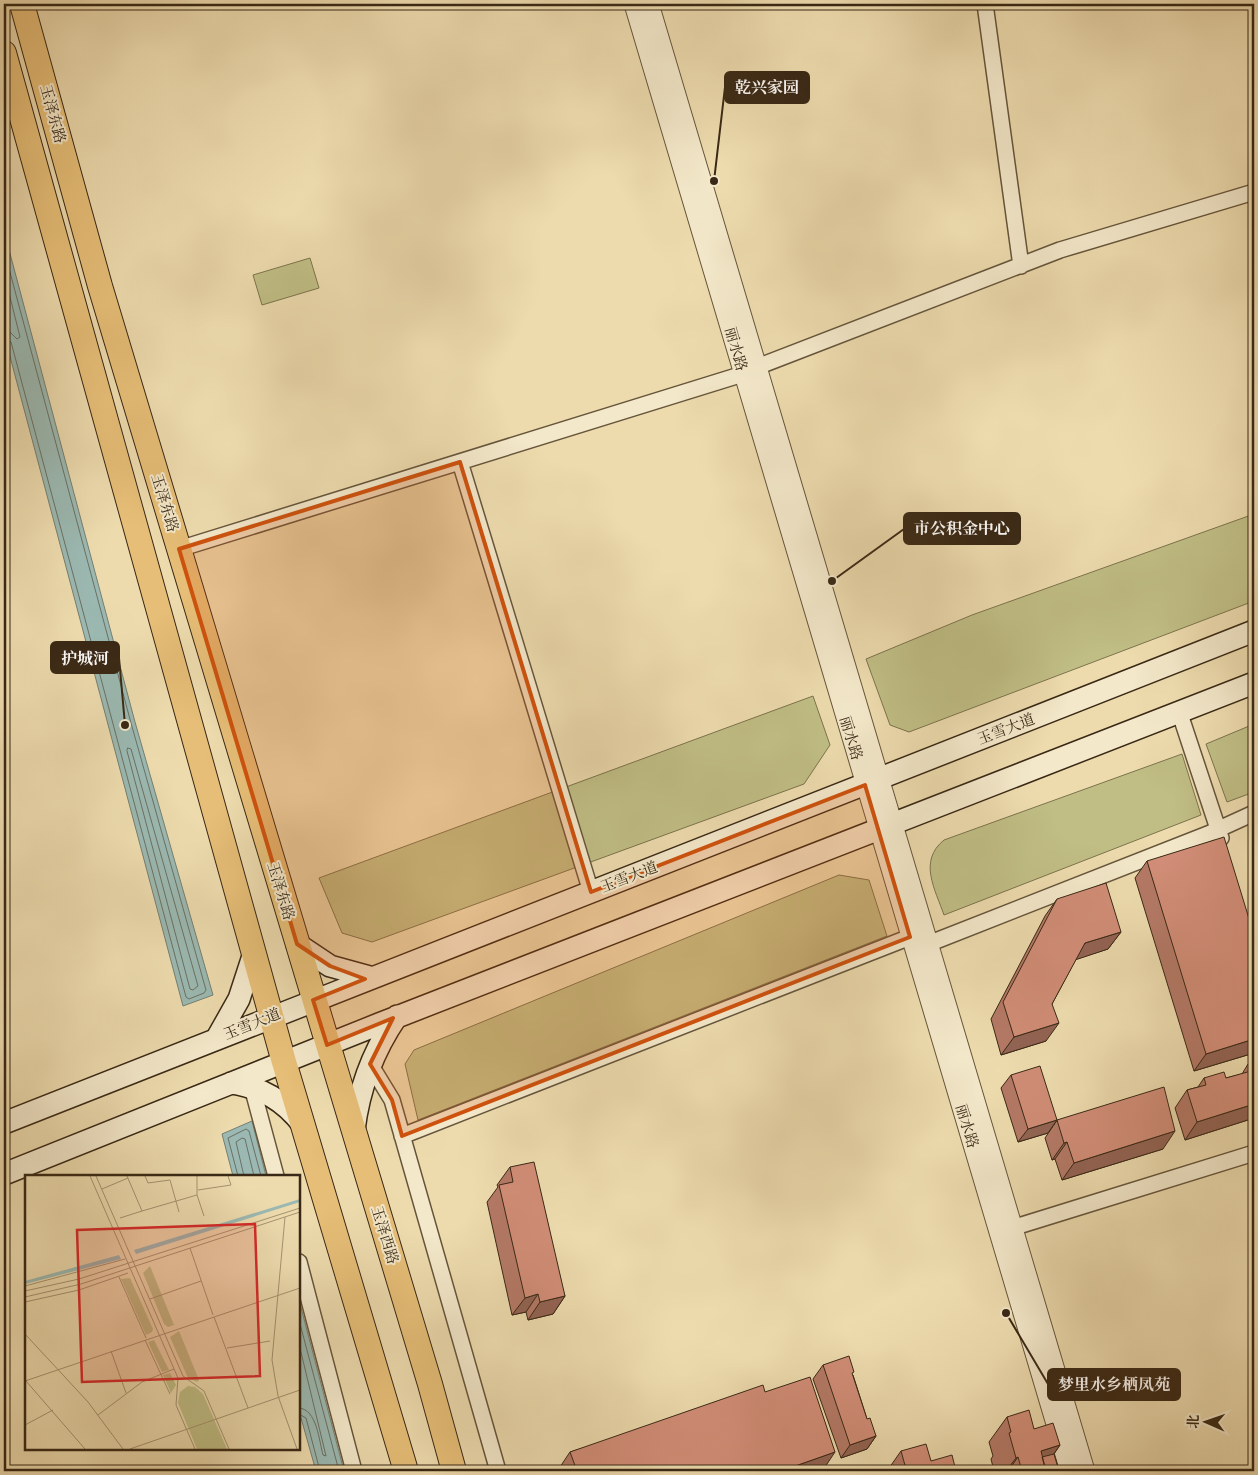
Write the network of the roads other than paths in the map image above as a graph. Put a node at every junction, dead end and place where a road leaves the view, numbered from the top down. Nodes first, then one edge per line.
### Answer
1 (22, 4) edge
2 (634, 4) edge
3 (649, 4) edge
4 (985, 4) edge
5 (4, 53) edge
6 (1254, 192) edge
7 (1021, 266) junction
8 (750, 371) junction
9 (460, 462) junction
10 (179, 549) junction
11 (1254, 631) edge
12 (1254, 683) edge
13 (1178, 712) junction
14 (872, 782) junction
15 (1254, 813) edge
16 (885, 826) junction
17 (1218, 829) junction
18 (1227, 856) edge
19 (591, 892) junction
20 (919, 940) junction
21 (296, 944) junction
22 (254, 953) junction
23 (370, 977) junction
24 (314, 1000) junction
25 (271, 1016) junction
26 (397, 1016) junction
27 (217, 1038) junction
28 (327, 1045) junction
29 (284, 1062) junction
30 (370, 1064) junction
31 (231, 1083) junction
32 (252, 1087) junction
33 (4, 1123) edge
34 (303, 1125) junction
35 (354, 1133) junction
36 (402, 1136) junction
37 (1254, 1153) edge
38 (4, 1174) edge
39 (276, 1175) edge
40 (1012, 1228) junction
41 (300, 1266) edge
42 (354, 1471) edge
43 (406, 1471) edge
44 (454, 1471) edge
45 (498, 1471) edge
46 (1070, 1471) edge
47 (1085, 1471) edge

1 - 10 main road, 玉泽东路
2 - 8 street, 丽水路
3 - 8 street, 丽水路
4 - 7 street
5 - 22 main road, 玉泽东路
6 - 7 street
7 - 8 street
8 - 9 street
8 - 14 street, 丽水路
9 - 10 street
9 - 19 street
10 - 21 main road, 玉泽东路
11 - 14 main road, 玉雪大道
12 - 13 main road
13 - 16 main road
13 - 17 street
14 - 16 street, 丽水路
14 - 19 main road, 玉雪大道
15 - 17 street
16 - 20 street, 丽水路
16 - 26 main road
17 - 18 street
17 - 20 street
19 - 23 main road, 玉雪大道
20 - 36 street
20 - 40 street, 丽水路
20 - 46 street, 丽水路
21 - 23 main road
21 - 24 main road, 玉泽东路
22 - 25 main road, 玉泽东路
22 - 27 main road
23 - 24 main road, 玉雪大道
24 - 25 main road, 玉雪大道
24 - 28 main road, 玉泽西路
25 - 27 main road, 玉雪大道
25 - 29 main road
26 - 28 main road
26 - 30 main road
27 - 33 main road, 玉雪大道
28 - 29 main road
28 - 35 main road, 玉泽西路
29 - 31 main road
29 - 34 main road
30 - 35 main road
30 - 36 street
31 - 32 main road
31 - 38 main road
32 - 34 main road
32 - 39 street
34 - 43 main road
35 - 44 main road, 玉泽西路
36 - 45 street
37 - 40 street
40 - 47 street, 丽水路
41 - 42 street

